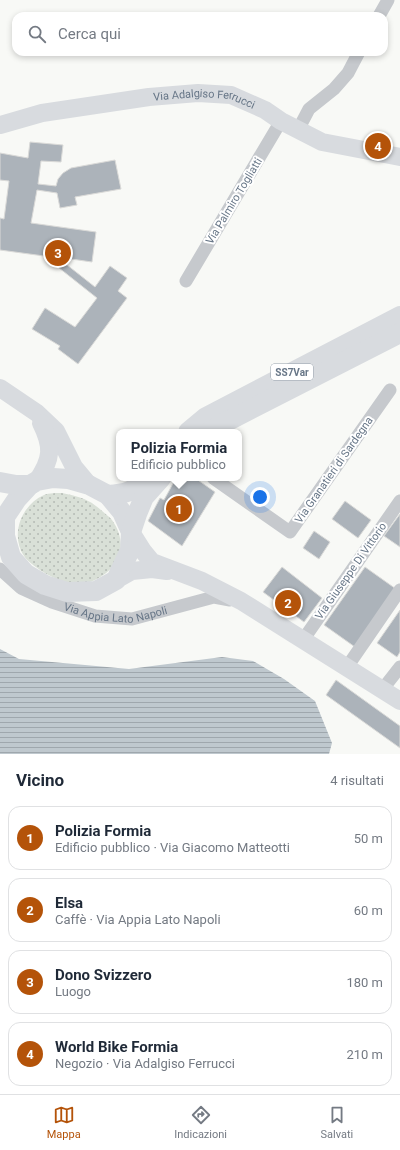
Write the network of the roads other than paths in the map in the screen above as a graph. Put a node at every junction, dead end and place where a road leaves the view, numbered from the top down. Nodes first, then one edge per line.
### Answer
1 (388, 0) edge
2 (381, 12) edge
3 (357, 56) edge
4 (281, 121) junction
5 (0, 125) edge
6 (298, 130) junction
7 (400, 157) edge
8 (186, 280) dead end
9 (400, 316) edge
10 (400, 333) edge
11 (0, 388) edge
12 (390, 390) dead end
13 (37, 413) junction
14 (192, 429) edge
15 (214, 429) edge
16 (144, 481) edge
17 (158, 481) edge
18 (217, 481) edge
19 (0, 482) edge
20 (33, 483) junction
21 (89, 485) junction
22 (108, 495) junction
23 (400, 502) edge
24 (2, 514) edge
25 (131, 532) junction
26 (0, 569) edge
27 (178, 572) junction
28 (116, 580) junction
29 (400, 590) edge
30 (241, 601) junction
31 (303, 640) junction
32 (347, 667) junction
33 (400, 667) edge
34 (382, 690) junction
35 (400, 701) edge

1 - 2 street
3 - 6 street
4 - 5 street, Via Adalgiso Ferrucci
4 - 6 street, Via Adalgiso Ferrucci
4 - 8 street, Via Palmiro Togliatti
6 - 7 street, Via Adalgiso Ferrucci
9 - 14 main road, SS7Var
10 - 15 main road, SS7Var
11 - 13 street
12 - 18 street, Via Granatieri di Sardegna
13 - 20 street
13 - 21 street
16 - 22 main road
17 - 25 main road
19 - 20 main road
20 - 21 main road
20 - 24 main road
21 - 22 main road
22 - 25 main road
23 - 31 street, Via Giuseppe Di Vittorio
24 - 28 main road
25 - 27 street, Via Appia Lato Napoli
25 - 28 main road
26 - 30 street, Via Appia Lato Napoli
27 - 28 street, Via Appia Lato Napoli
27 - 30 street, Via Appia Lato Napoli
29 - 32 street
30 - 31 street, Via Appia Lato Napoli
31 - 32 street, Via Appia Lato Napoli
32 - 34 street, Via Appia Lato Napoli
33 - 34 street
34 - 35 street, Via Appia Lato Napoli

